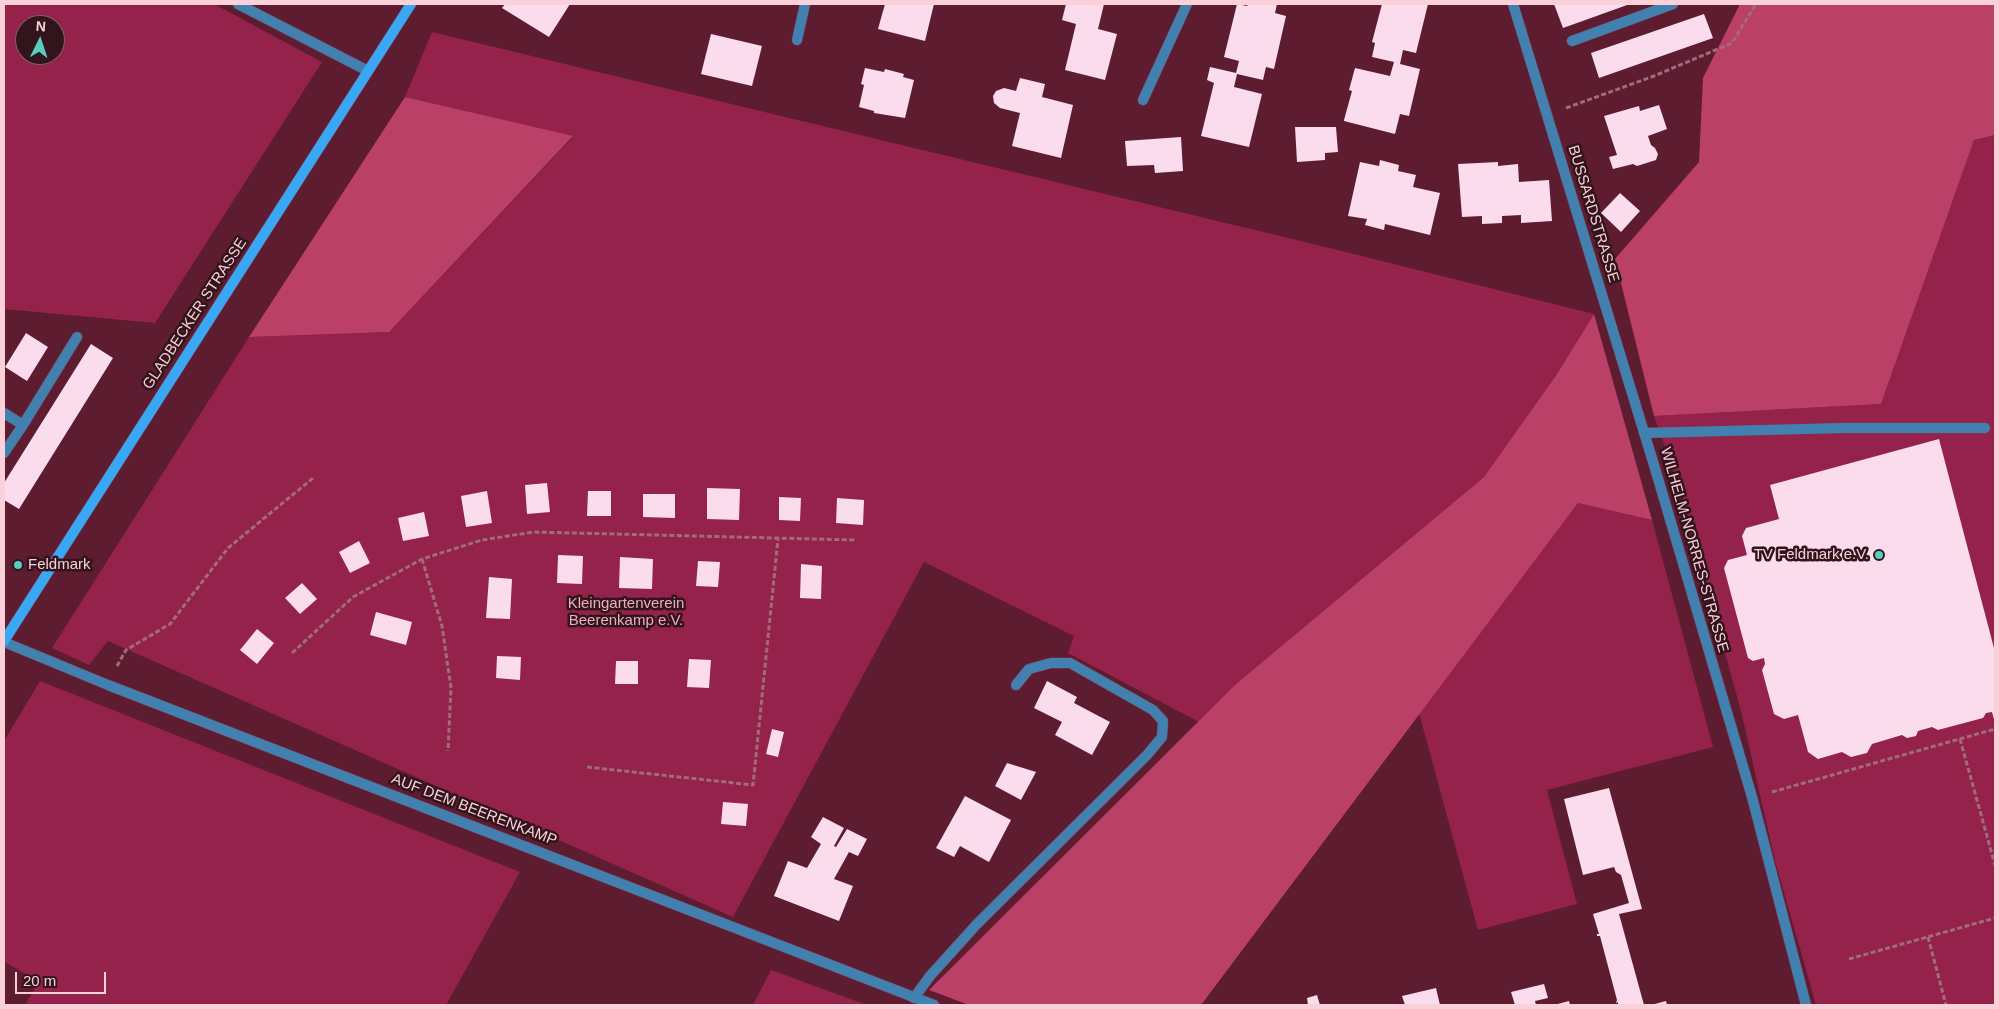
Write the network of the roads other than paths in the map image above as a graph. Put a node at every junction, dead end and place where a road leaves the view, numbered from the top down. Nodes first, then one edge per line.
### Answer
1 (238, 4) edge
2 (411, 4) edge
3 (806, 4) edge
4 (1187, 4) edge
5 (1513, 4) edge
6 (1672, 4) edge
7 (797, 40) dead end
8 (1572, 40) dead end
9 (368, 70) junction
10 (1143, 100) dead end
11 (77, 337) dead end
12 (4, 413) edge
13 (23, 425) junction
14 (1985, 428) dead end
15 (1644, 433) junction
16 (4, 453) edge
17 (4, 642) edge
18 (1016, 685) dead end
19 (914, 998) junction
20 (934, 1005) edge
21 (1806, 1005) edge

1 - 9 street
2 - 9 main road, GLADBECKER STRASSE
3 - 7 street
4 - 10 street
5 - 15 street, BUSSARDSTRASSE
6 - 8 street
9 - 17 main road, GLADBECKER STRASSE
11 - 13 street
12 - 13 street
13 - 16 street
14 - 15 street, WILHELM-NORRES-STRASSE
15 - 21 street, WILHELM-NORRES-STRASSE
17 - 19 street, AUF DEM BEERENKAMP
18 - 19 street
19 - 20 street, AUF DEM BEERENKAMP

